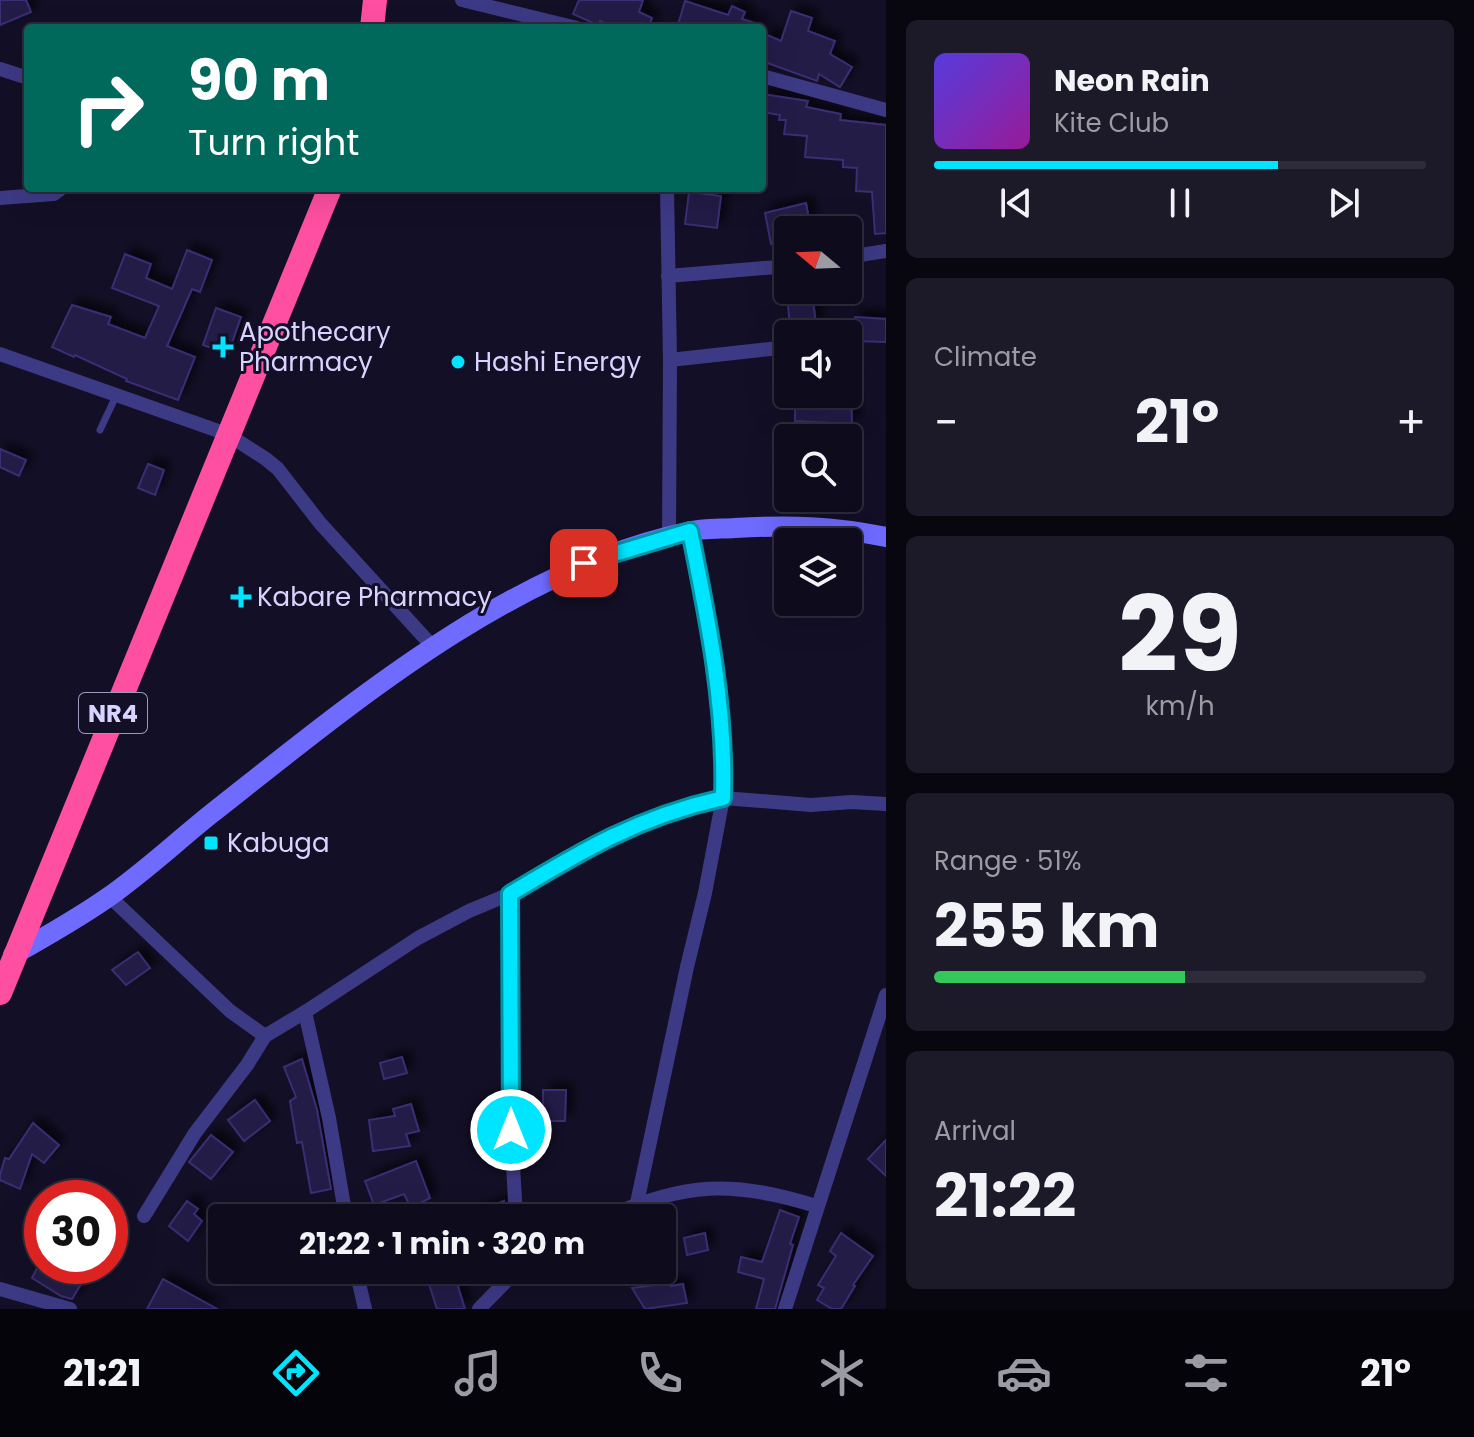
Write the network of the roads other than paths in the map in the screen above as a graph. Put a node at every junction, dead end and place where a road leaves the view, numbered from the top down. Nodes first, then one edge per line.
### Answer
1 (375, 0) edge
2 (462, 0) edge
3 (372, 24) edge
4 (561, 24) edge
5 (0, 69) edge
6 (24, 77) edge
7 (766, 77) edge
8 (886, 110) edge
9 (57, 192) edge
10 (328, 192) edge
11 (667, 192) edge
12 (0, 198) edge
13 (886, 251) edge
14 (862, 255) edge
15 (774, 267) edge
16 (668, 276) junction
17 (774, 349) edge
18 (0, 354) edge
19 (670, 360) junction
20 (116, 396) junction
21 (100, 430) dead end
22 (227, 434) junction
23 (690, 531) junction
24 (669, 536) junction
25 (886, 537) edge
26 (433, 647) junction
27 (723, 798) junction
28 (886, 804) edge
29 (510, 894) junction
30 (109, 896) junction
31 (13, 955) junction
32 (0, 993) edge
33 (886, 995) edge
34 (305, 1012) junction
35 (265, 1036) junction
36 (637, 1203) joint
37 (344, 1204) edge
38 (515, 1204) edge
39 (816, 1206) junction
40 (144, 1216) dead end
41 (359, 1284) edge
42 (503, 1284) edge
43 (0, 1289) edge
44 (70, 1309) edge
45 (365, 1309) edge
46 (479, 1309) edge
47 (785, 1309) edge

1 - 3 highway
2 - 4 street
5 - 6 street
7 - 8 street
9 - 12 street
10 - 22 highway, NR4
11 - 16 street
13 - 14 street
15 - 16 street
16 - 19 street
17 - 19 street
18 - 20 street
19 - 24 street
20 - 21 lane
20 - 22 street
22 - 26 street
22 - 31 highway, NR4
23 - 24 street
23 - 25 street
23 - 27 street
24 - 26 street
26 - 30 street
27 - 28 street
27 - 29 street
27 - 36 street
29 - 34 street
29 - 38 street
30 - 31 street
30 - 35 street
31 - 32 highway, NR4
33 - 39 street
34 - 35 street
34 - 37 street
35 - 40 street
36 - 39 street
39 - 47 street
41 - 45 street
42 - 46 street
43 - 44 street

